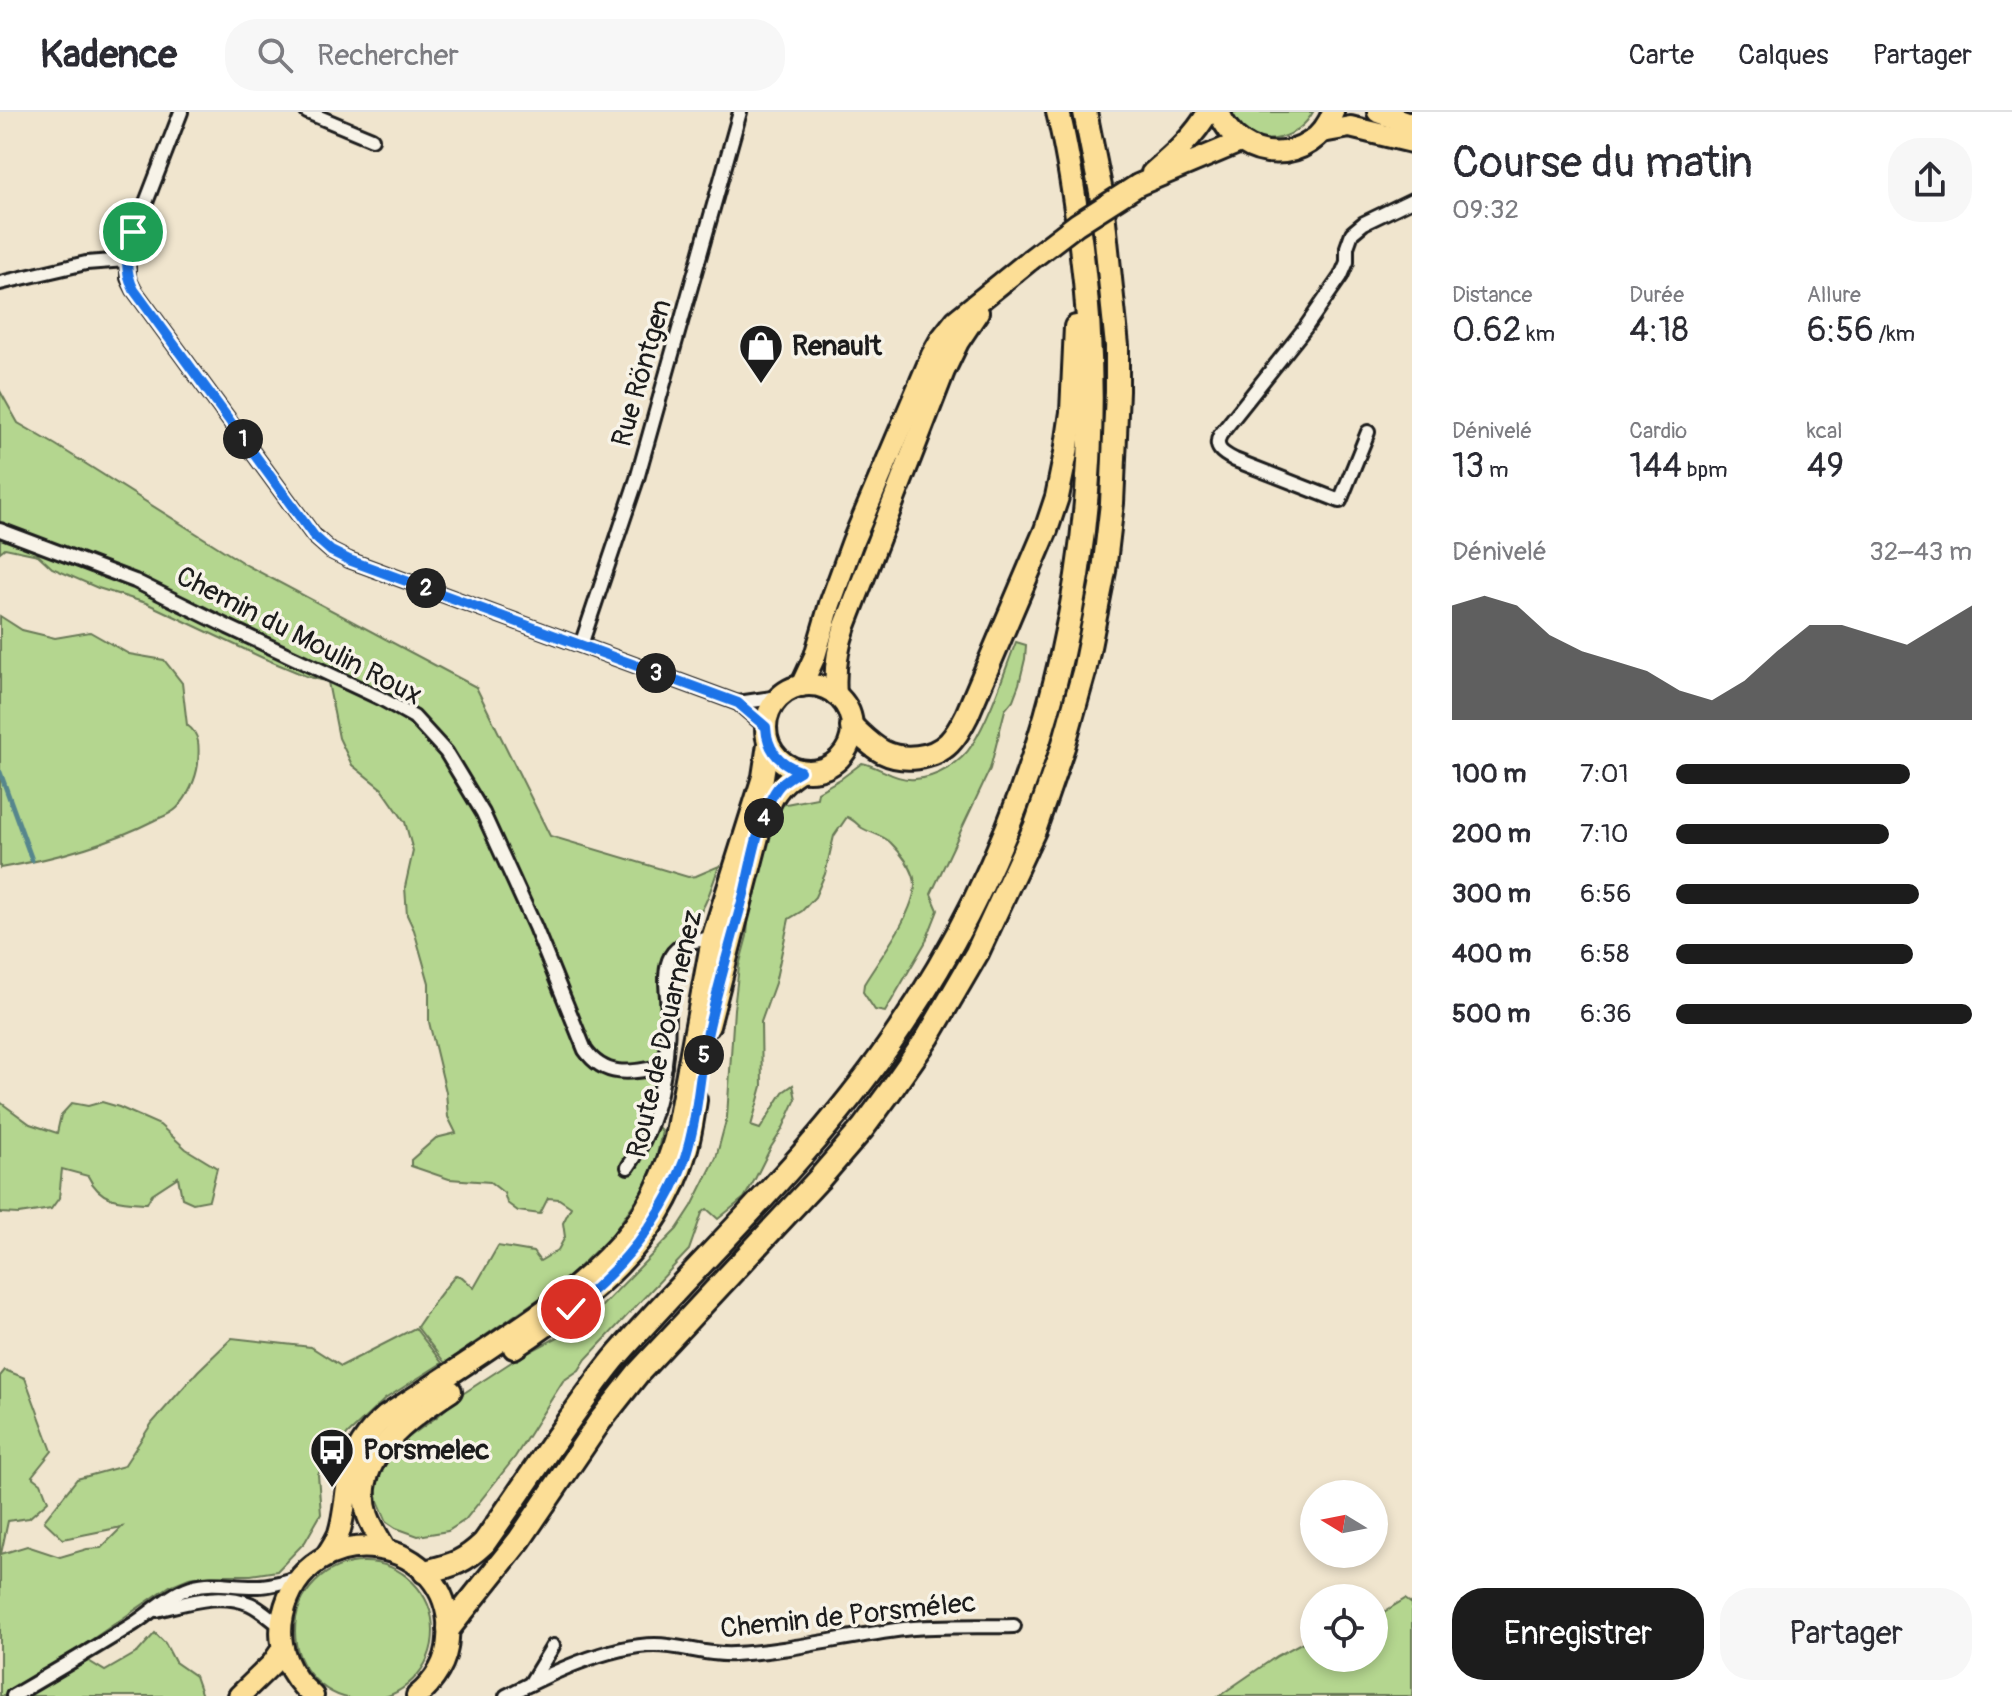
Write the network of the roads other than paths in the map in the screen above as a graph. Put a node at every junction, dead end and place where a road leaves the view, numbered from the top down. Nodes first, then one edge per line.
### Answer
1 (181, 112) edge
2 (307, 112) edge
3 (740, 112) edge
4 (1085, 112) edge
5 (1208, 112) edge
6 (1219, 112) edge
7 (1333, 112) edge
8 (1378, 112) edge
9 (1060, 121) edge
10 (1412, 124) edge
11 (1322, 132) junction
12 (372, 139) dead end
13 (1240, 142) junction
14 (1412, 142) edge
15 (1138, 185) junction
16 (1412, 200) edge
17 (126, 260) junction
18 (0, 283) edge
19 (988, 295) junction
20 (1368, 432) dead end
21 (0, 530) edge
22 (581, 645) junction
23 (801, 686) junction
24 (836, 695) junction
25 (779, 697) junction
26 (738, 703) junction
27 (852, 727) junction
28 (767, 735) junction
29 (800, 771) junction
30 (735, 925) junction
31 (712, 939) junction
32 (665, 1066) junction
33 (628, 1167) dead end
34 (385, 1549) junction
35 (326, 1556) junction
36 (425, 1572) junction
37 (300, 1577) junction
38 (154, 1611) junction
39 (281, 1626) junction
40 (1014, 1626) dead end
41 (449, 1628) junction
42 (553, 1646) dead end
43 (283, 1648) junction
44 (530, 1684) junction
45 (13, 1696) edge
46 (239, 1696) edge
47 (313, 1696) edge
48 (417, 1696) edge
49 (506, 1696) edge

1 - 17 street
2 - 12 street
3 - 22 street, Rue Röntgen
4 - 41 highway
5 - 15 main road
6 - 13 main road
7 - 11 main road
8 - 10 main road
9 - 27 highway
9 - 36 highway
11 - 13 main road
11 - 14 main road
13 - 15 main road
15 - 19 main road, bridge
16 - 20 street
17 - 18 street
17 - 22 street
19 - 23 main road
19 - 24 main road
21 - 32 street, Chemin du Moulin Roux
22 - 26 street
23 - 24 main road
23 - 25 main road
24 - 27 main road
25 - 26 street
25 - 28 main road
26 - 28 street
27 - 29 main road
28 - 29 main road
28 - 31 main road, Route de Douarnenez
29 - 30 main road, Route de Douarnenez
30 - 31 street
30 - 34 main road, Route de Douarnenez
31 - 32 street
31 - 35 main road, Route de Douarnenez
32 - 33 street
34 - 35 main road
34 - 36 main road
35 - 37 main road
36 - 41 main road
37 - 38 street
37 - 39 main road
38 - 39 street
38 - 45 street
39 - 43 main road
40 - 44 street, Chemin de Porsmélec
41 - 48 main road
42 - 44 street
43 - 46 main road
43 - 47 main road
44 - 49 street, Chemin de Porsmélec

